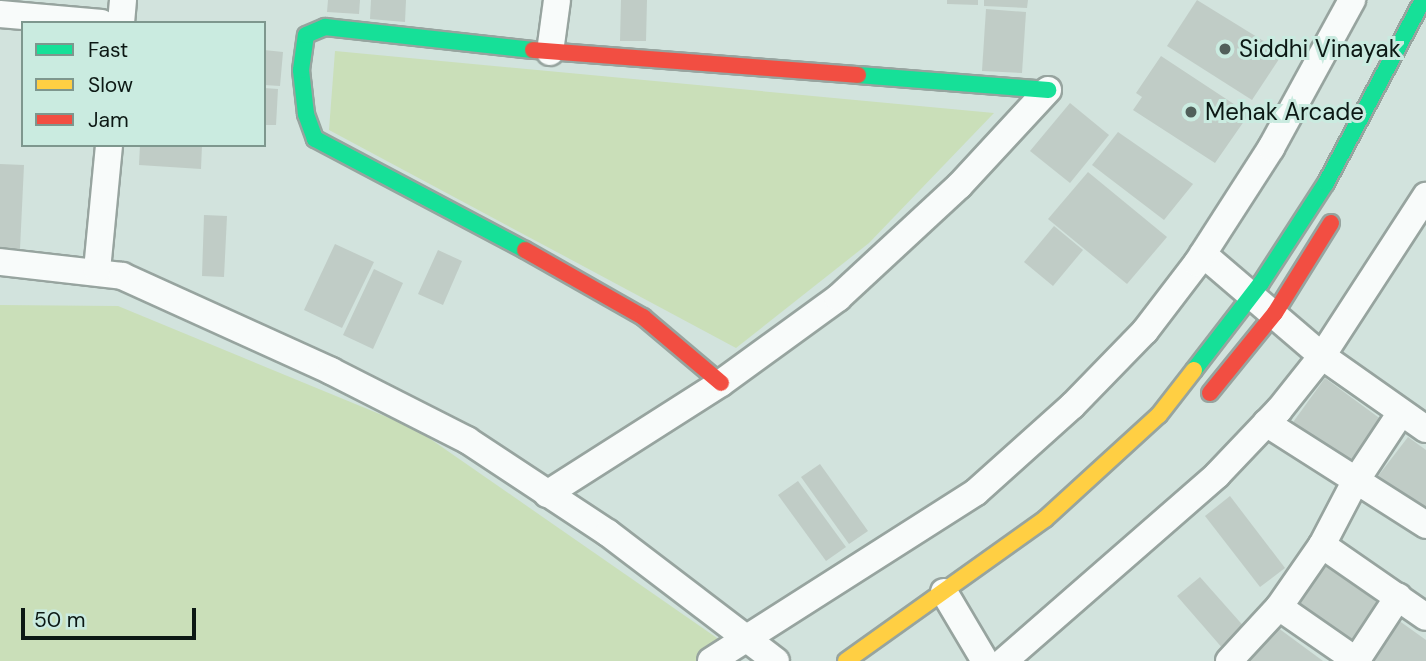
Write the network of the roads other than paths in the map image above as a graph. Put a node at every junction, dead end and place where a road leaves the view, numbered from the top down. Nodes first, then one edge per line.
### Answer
1 (123, 0) edge
2 (557, 0) edge
3 (1352, 0) edge
4 (1423, 0) edge
5 (0, 15) edge
6 (76, 21) edge
7 (121, 21) edge
8 (550, 52) junction
9 (1048, 90) joint
10 (109, 147) edge
11 (1426, 196) edge
12 (1338, 211) dead end
13 (1203, 254) junction
14 (0, 262) edge
15 (97, 270) junction
16 (1252, 295) junction
17 (1275, 313) junction
18 (1322, 356) junction
19 (721, 383) junction
20 (1201, 403) dead end
21 (1400, 414) junction
22 (1266, 423) junction
23 (1426, 429) edge
24 (1354, 482) junction
25 (547, 494) junction
26 (1426, 525) edge
27 (1322, 545) junction
28 (1398, 597) junction
29 (1279, 607) junction
30 (952, 610) junction
31 (1426, 617) edge
32 (750, 640) junction
33 (712, 661) edge
34 (776, 661) edge
35 (846, 661) edge
36 (985, 661) edge
37 (1004, 661) edge
38 (1228, 661) edge
39 (1356, 661) edge

1 - 7 street
2 - 8 street
3 - 13 street
4 - 16 street
5 - 6 street
8 - 9 street
8 - 19 street
9 - 19 street
10 - 15 street
11 - 18 street
12 - 17 street
13 - 16 street
13 - 32 street
14 - 15 street
15 - 25 street
16 - 17 street
16 - 30 street
17 - 18 street
17 - 20 street
18 - 21 street
18 - 22 street
19 - 25 street
21 - 23 street
21 - 24 street
22 - 24 street
22 - 37 street
24 - 26 street
24 - 27 street
25 - 32 street
27 - 28 street
27 - 29 street
28 - 31 street
28 - 39 street
29 - 38 street
29 - 39 street
30 - 35 street
30 - 36 street
32 - 33 street
32 - 34 street

